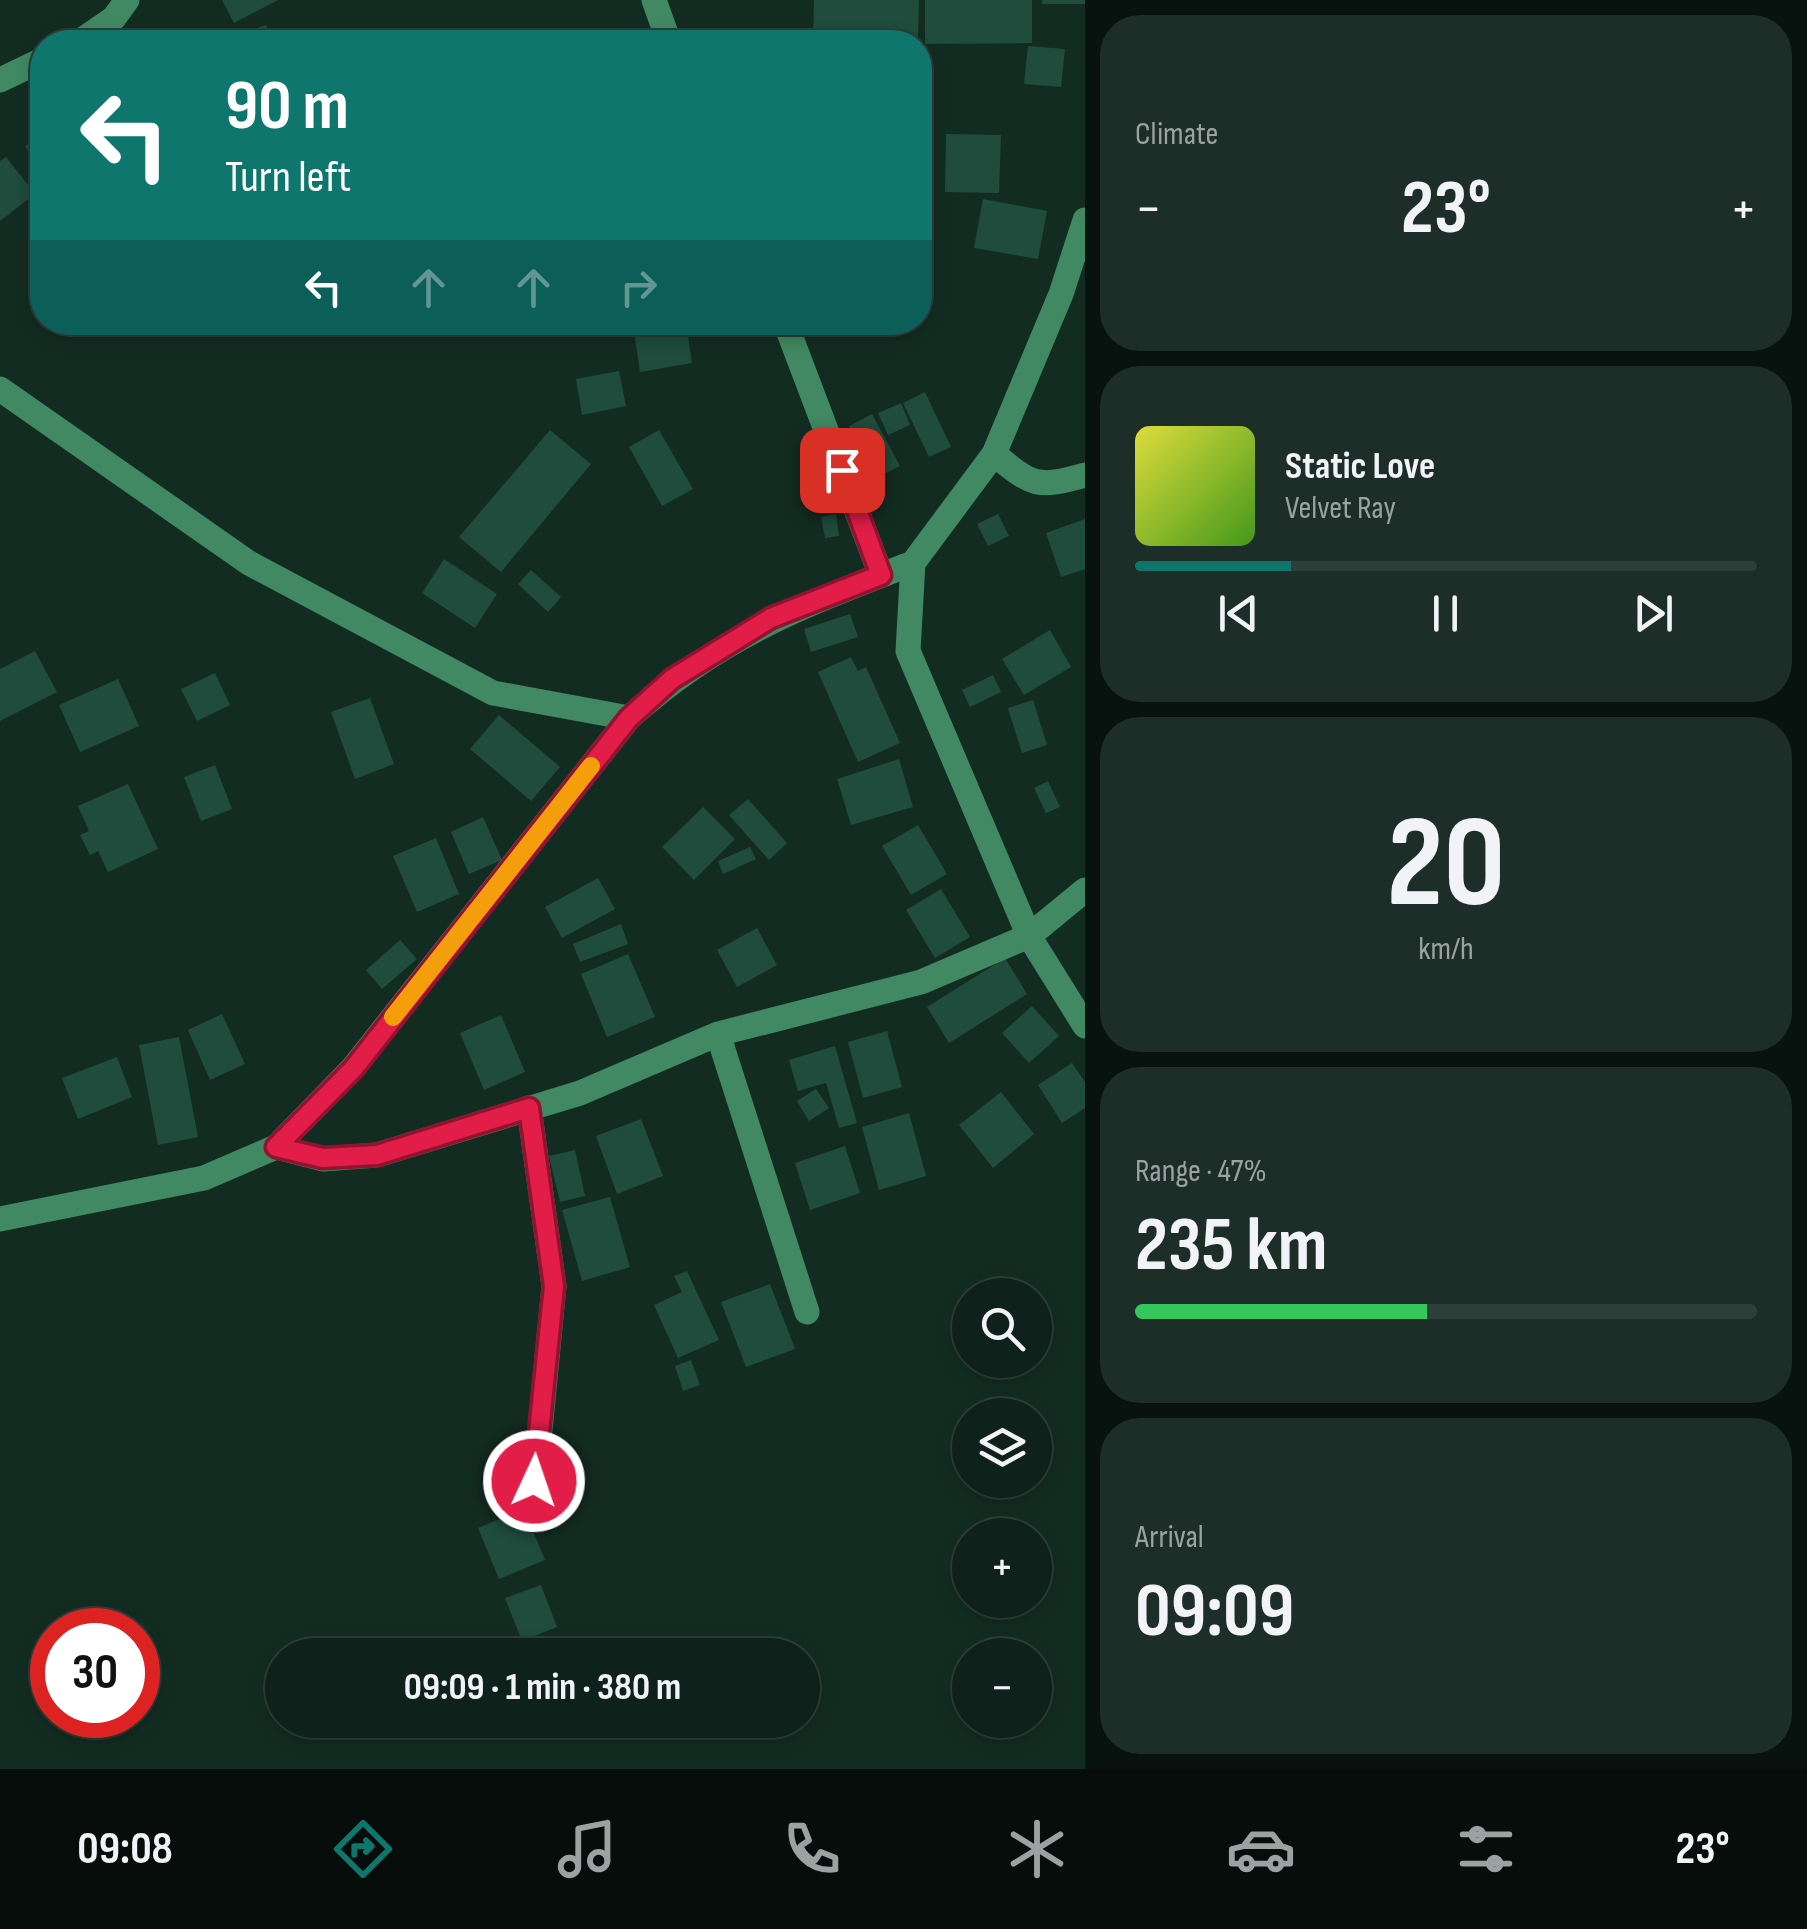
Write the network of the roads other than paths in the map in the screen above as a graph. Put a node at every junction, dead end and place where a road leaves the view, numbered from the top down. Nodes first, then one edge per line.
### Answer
1 (127, 0) edge
2 (654, 0) edge
3 (96, 30) edge
4 (665, 30) edge
5 (30, 66) edge
6 (0, 80) edge
7 (1084, 220) edge
8 (790, 335) edge
9 (0, 389) edge
10 (994, 454) junction
11 (1084, 475) edge
12 (913, 563) junction
13 (881, 575) junction
14 (629, 718) junction
15 (1084, 890) edge
16 (1029, 936) junction
17 (1084, 1026) edge
18 (718, 1034) junction
19 (529, 1108) junction
20 (276, 1147) junction
21 (0, 1219) edge
22 (808, 1312) dead end
23 (552, 1500) dead end

1 - 3 street
2 - 4 street
5 - 6 street
7 - 10 street
8 - 13 street
9 - 14 street
10 - 11 street
10 - 12 street
12 - 13 street
12 - 16 street
13 - 14 street
14 - 20 street
15 - 16 street
16 - 17 street
16 - 18 street
18 - 19 street
18 - 22 street
19 - 20 street
19 - 23 street
20 - 21 street

